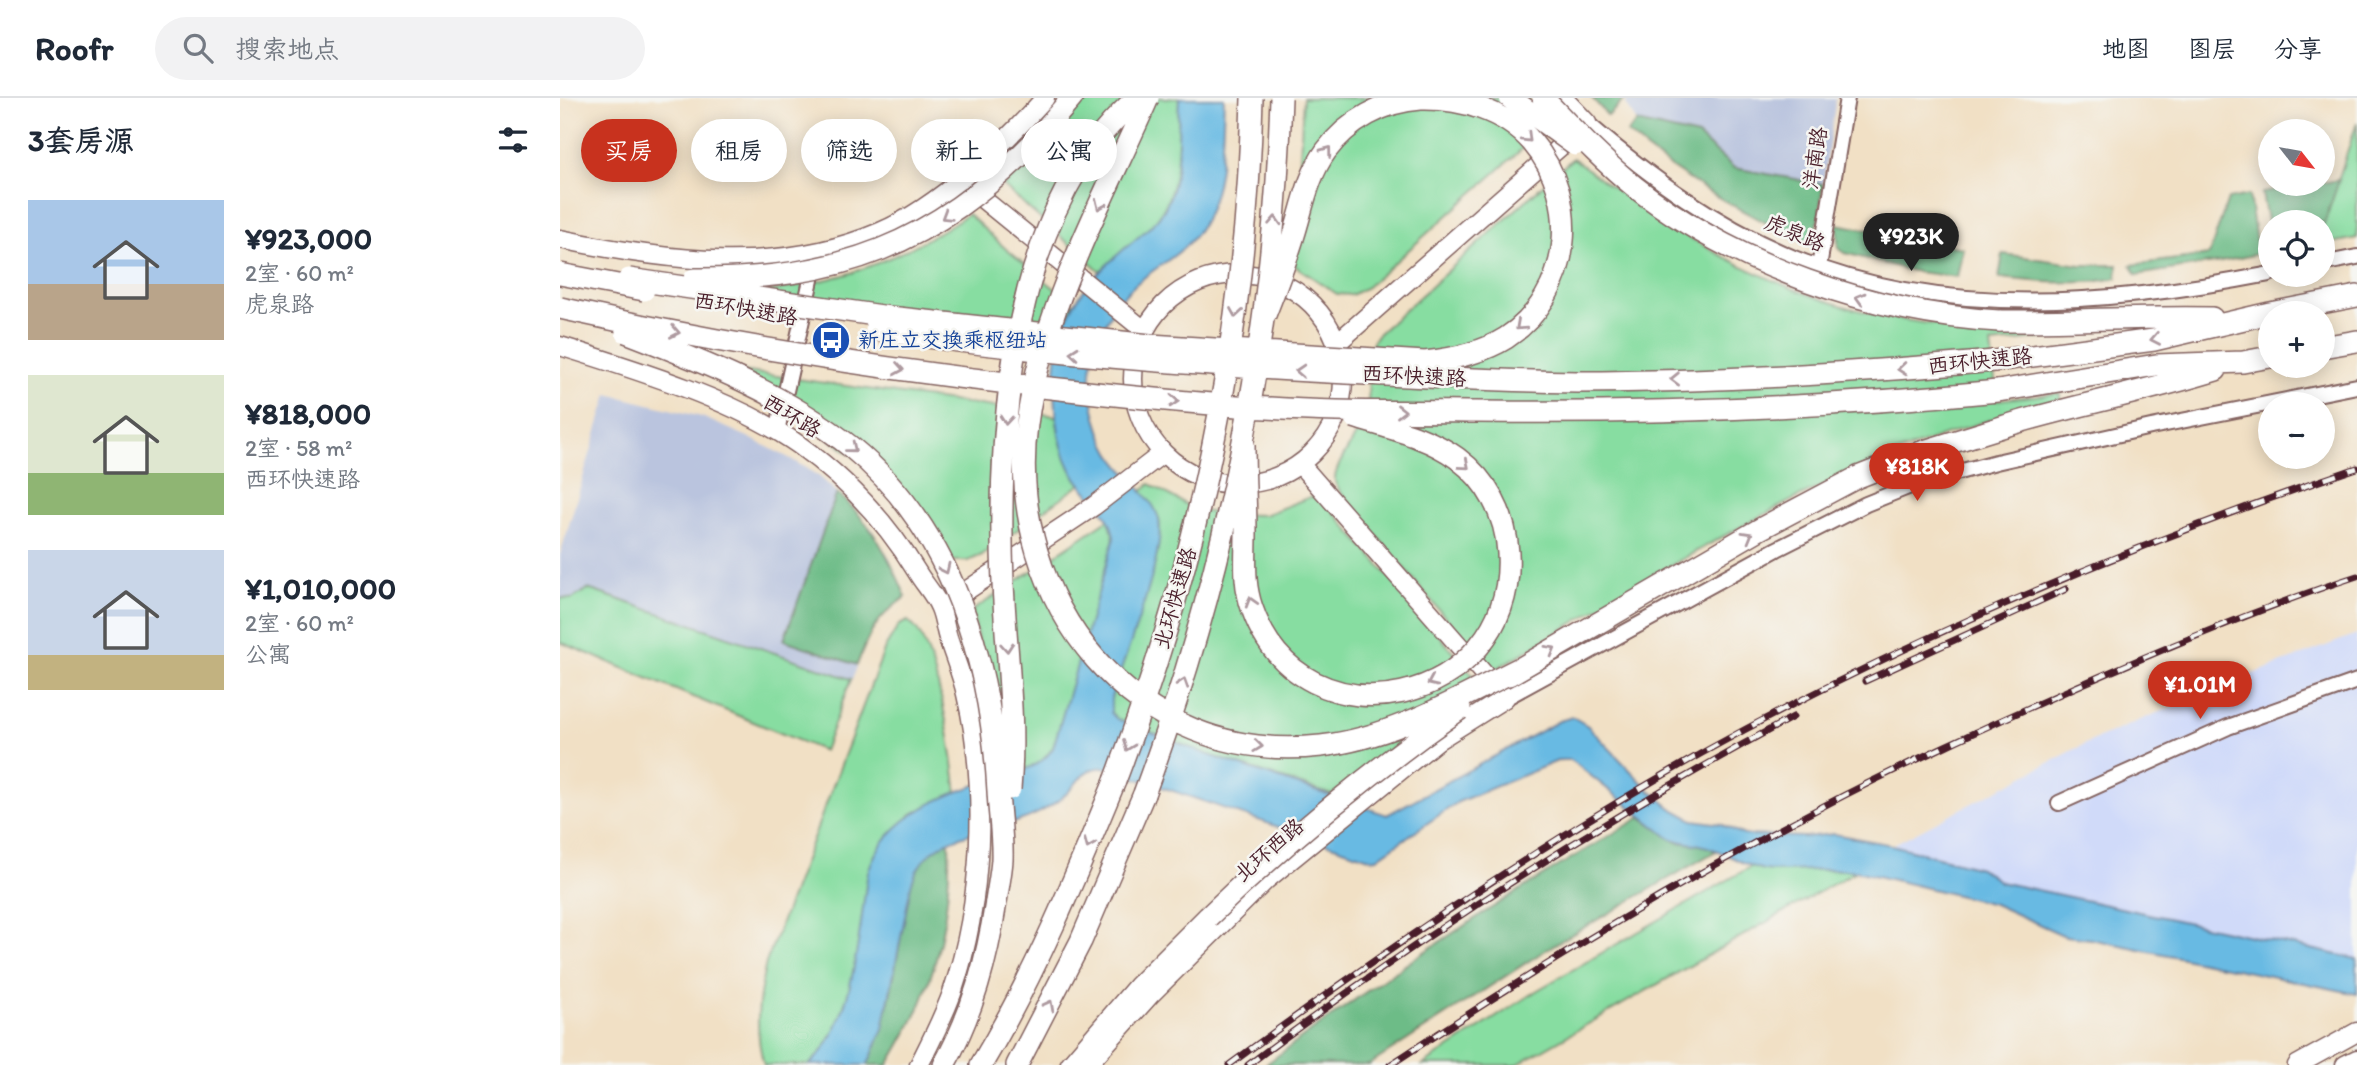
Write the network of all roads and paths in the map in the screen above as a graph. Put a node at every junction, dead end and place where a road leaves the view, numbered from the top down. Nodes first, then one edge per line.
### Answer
1 (1045, 98) edge
2 (1072, 98) edge
3 (1137, 98) edge
4 (1148, 98) edge
5 (1252, 98) edge
6 (1281, 98) edge
7 (1510, 98) edge
8 (1543, 98) edge
9 (1563, 98) edge
10 (1847, 98) edge
11 (1587, 123) junction
12 (1007, 137) edge
13 (957, 182) edge
14 (962, 182) edge
15 (1634, 186) junction
16 (560, 239) edge
17 (818, 252) junction
18 (2357, 257) edge
19 (2335, 261) edge
20 (1819, 267) junction
21 (560, 274) edge
22 (2258, 276) edge
23 (583, 278) junction
24 (629, 279) junction
25 (2357, 296) edge
26 (2331, 301) edge
27 (566, 309) edge
28 (1265, 315) junction
29 (2258, 316) edge
30 (2242, 319) junction
31 (1145, 331) junction
32 (2357, 341) edge
33 (1337, 343) junction
34 (2335, 345) edge
35 (560, 346) edge
36 (2258, 359) edge
37 (2243, 362) junction
38 (2357, 386) edge
39 (1335, 411) junction
40 (777, 431) junction
41 (1244, 444) junction
42 (1163, 453) junction
43 (1300, 464) junction
44 (940, 608) junction
45 (1520, 668) junction
46 (2357, 681) edge
47 (1505, 698) junction
48 (2059, 803) dead end
49 (1002, 860) junction
50 (2357, 1032) edge
51 (2357, 1059) edge
52 (919, 1065) edge
53 (944, 1065) edge
54 (981, 1065) edge
55 (1017, 1065) edge
56 (1071, 1065) edge
57 (1087, 1065) edge
58 (2297, 1065) edge
59 (2345, 1065) edge

1 - 12 main road
2 -> 24 highway, bridge
3 -> 49 highway, bridge
4 -> 45 highway, bridge
5 -> 54 highway, 北环快速路, bridge
28 -> 6 highway, 北环快速路, bridge
7 - 15 highway, bridge
8 - 15 highway, bridge
9 - 11 main road
10 - 20 street, 洋南路
11 - 20 street, 虎泉路
11 - 33 main road
13 - 17 main road
14 - 31 main road
30 -> 15 highway, bridge
16 - 17 main road
17 - 40 street
18 - 19 street
20 - 22 street, 虎泉路
21 - 23 highway, 西环快速路, bridge
23 - 24 highway, bridge
30 -> 23 highway, 西环快速路, bridge
28 -> 24 highway, bridge
25 - 26 highway, 西环快速路
27 -> 39 highway, 西环快速路, bridge
27 -> 49 highway, bridge
28 - 41 highway, 北环快速路, bridge
29 - 30 highway, 西环快速路
31 - 33 main road
31 - 42 main road
32 - 34 highway
33 - 43 main road
35 - 40 main road, 西环路
36 - 37 highway, 西环快速路
39 -> 37 highway, 西环快速路, bridge
45 -> 37 highway, bridge
38 - 47 street
39 -> 41 highway, bridge
40 - 44 main road, 西环路
55 -> 41 highway, 北环快速路, bridge
42 - 43 main road
42 - 44 main road
43 - 47 main road
44 - 52 main road
45 - 56 highway, bridge
46 - 48 street
47 - 57 main road, 北环西路
49 - 53 highway, bridge
50 - 58 main road
51 - 59 main road

